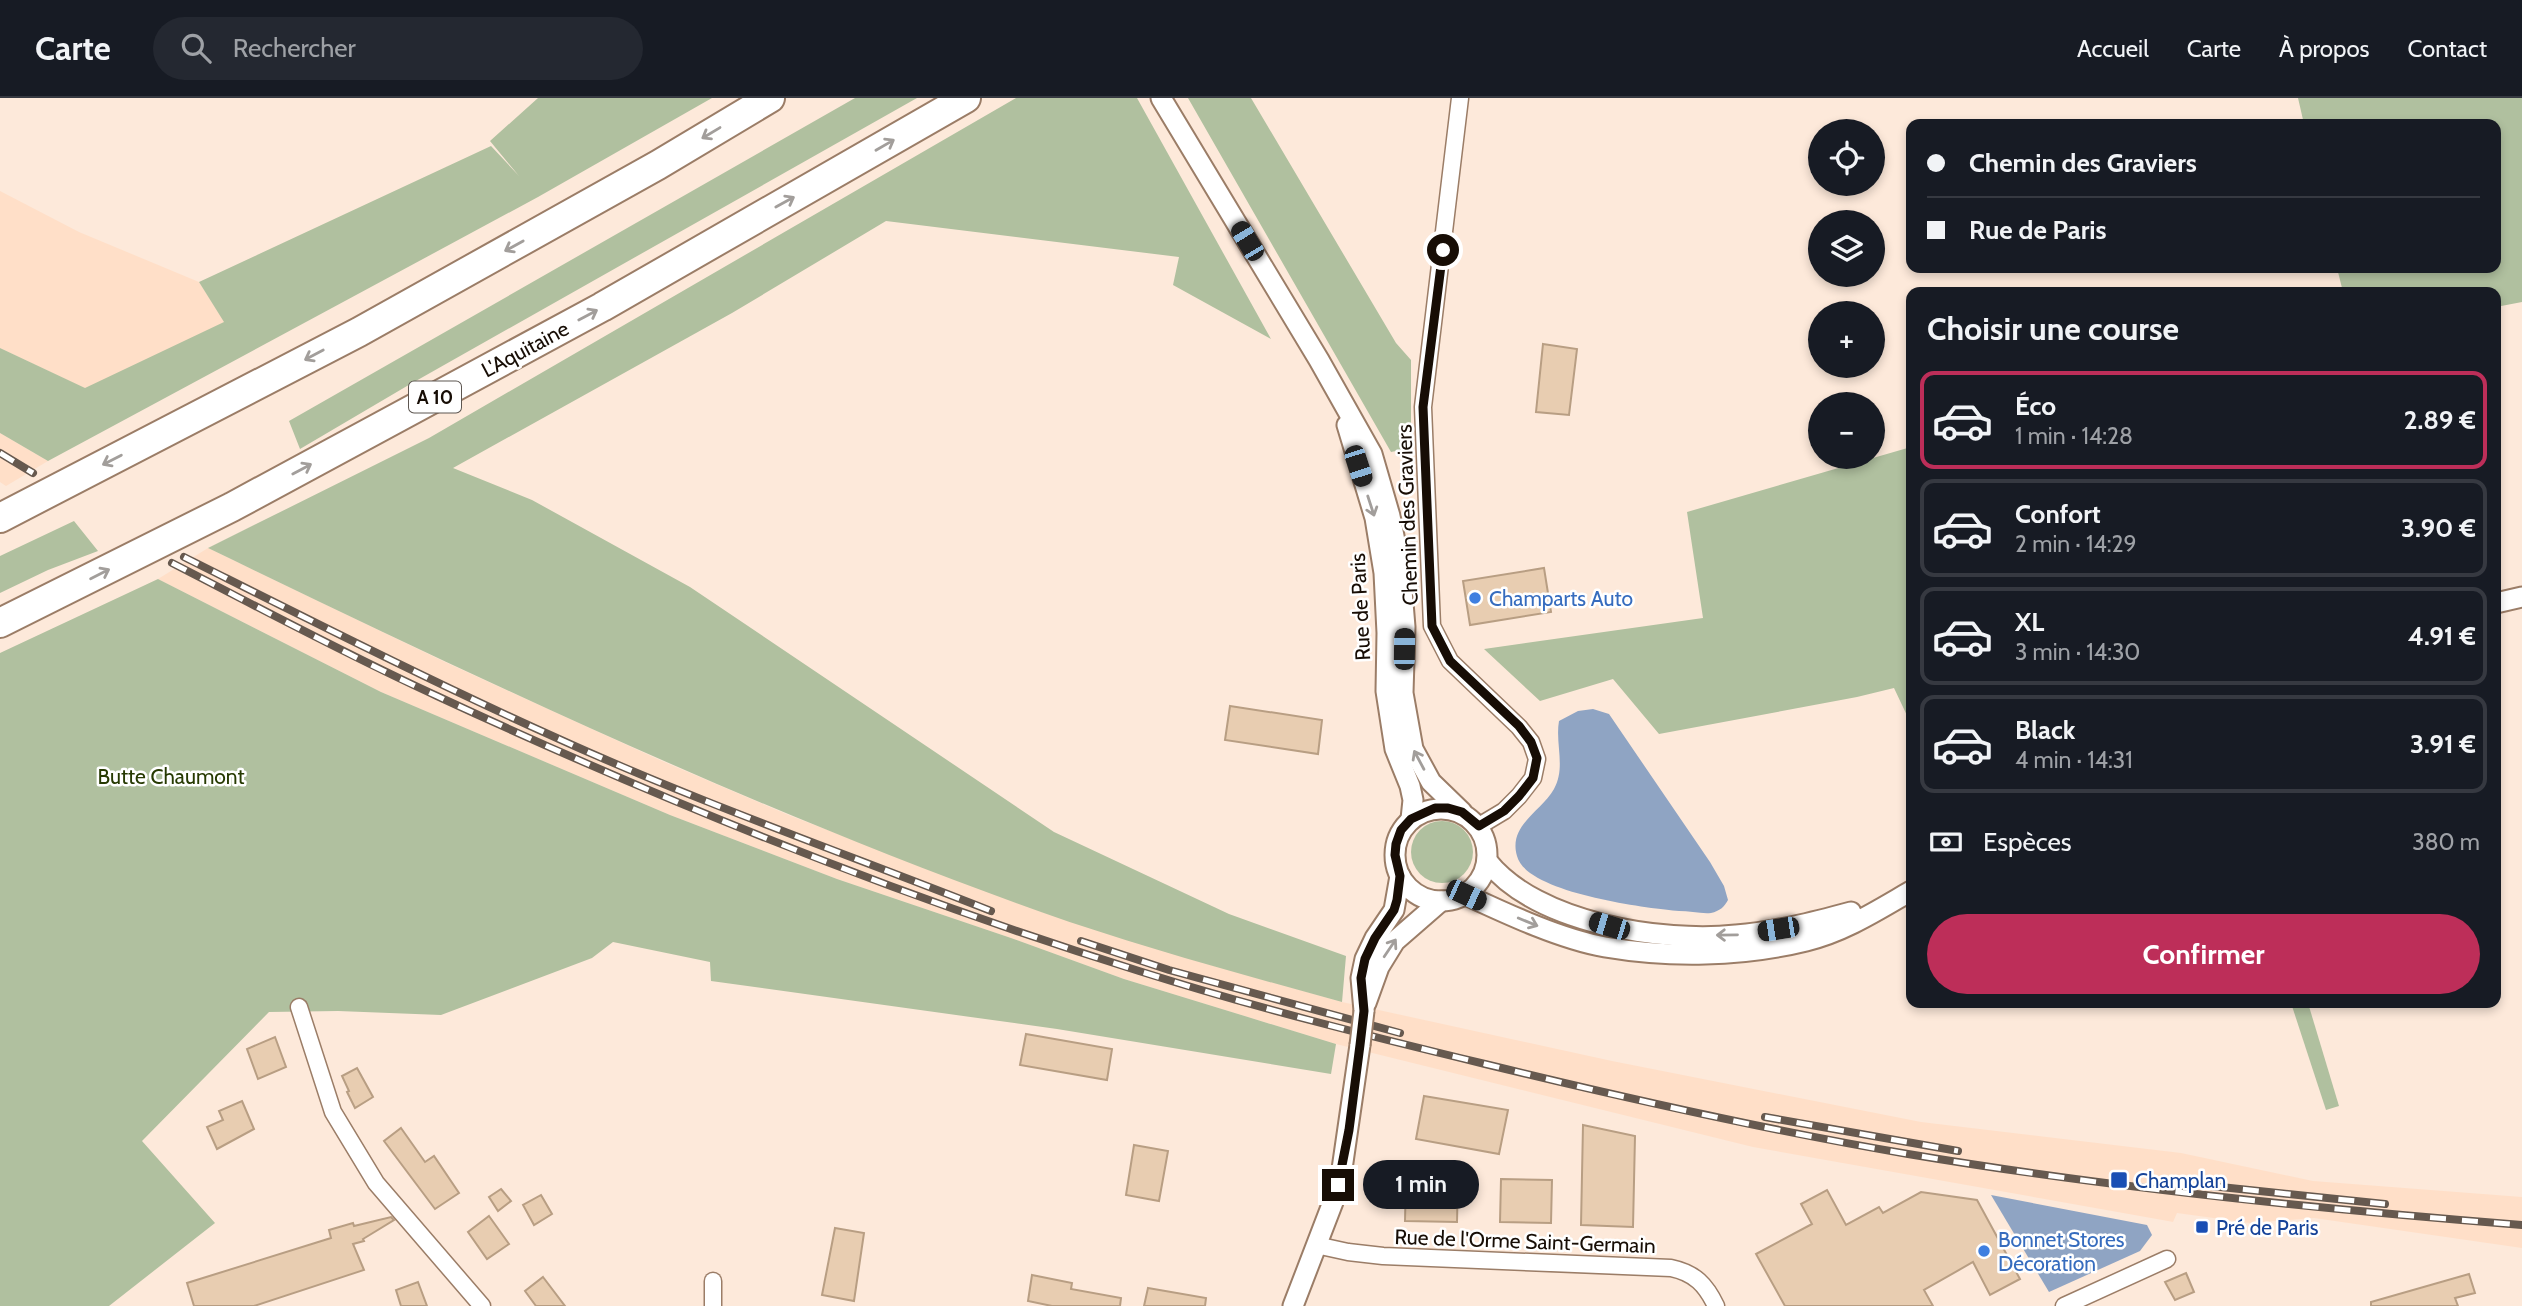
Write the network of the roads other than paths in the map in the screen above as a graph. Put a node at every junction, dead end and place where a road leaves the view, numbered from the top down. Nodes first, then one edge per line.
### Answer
1 (770, 98) edge
2 (966, 98) edge
3 (1161, 98) edge
4 (1460, 98) edge
5 (1338, 394) junction
6 (0, 518) edge
7 (2522, 597) edge
8 (2501, 602) edge
9 (0, 623) edge
10 (1462, 812) junction
11 (1411, 819) junction
12 (1479, 826) junction
13 (1488, 862) junction
14 (1400, 876) junction
15 (1906, 892) edge
16 (1906, 893) edge
17 (1466, 895) junction
18 (1441, 901) junction
19 (299, 1007) dead end
20 (1364, 1011) junction
21 (1316, 1245) junction
22 (2167, 1259) dead end
23 (713, 1281) dead end
24 (482, 1306) edge
25 (713, 1306) edge
26 (1293, 1306) edge
27 (1716, 1306) edge
28 (2064, 1306) edge

1 -> 6 highway
9 -> 2 highway, L'Aquitaine / A 10
3 - 5 street, Rue de Paris
4 - 12 street, Chemin des Graviers
10 -> 5 street, Rue de Paris
5 -> 11 street, Rue de Paris
7 - 8 street
10 - 11 street
10 - 12 street
11 - 14 street
12 - 13 street
15 -> 13 street
13 - 17 street
14 - 18 street
14 - 20 street
17 -> 16 street
17 - 18 street
20 -> 18 street
19 - 24 street
20 - 21 street, bridge
21 - 26 street
21 - 27 street, Rue de l'Orme Saint-Germain
22 - 28 street
23 - 25 street

